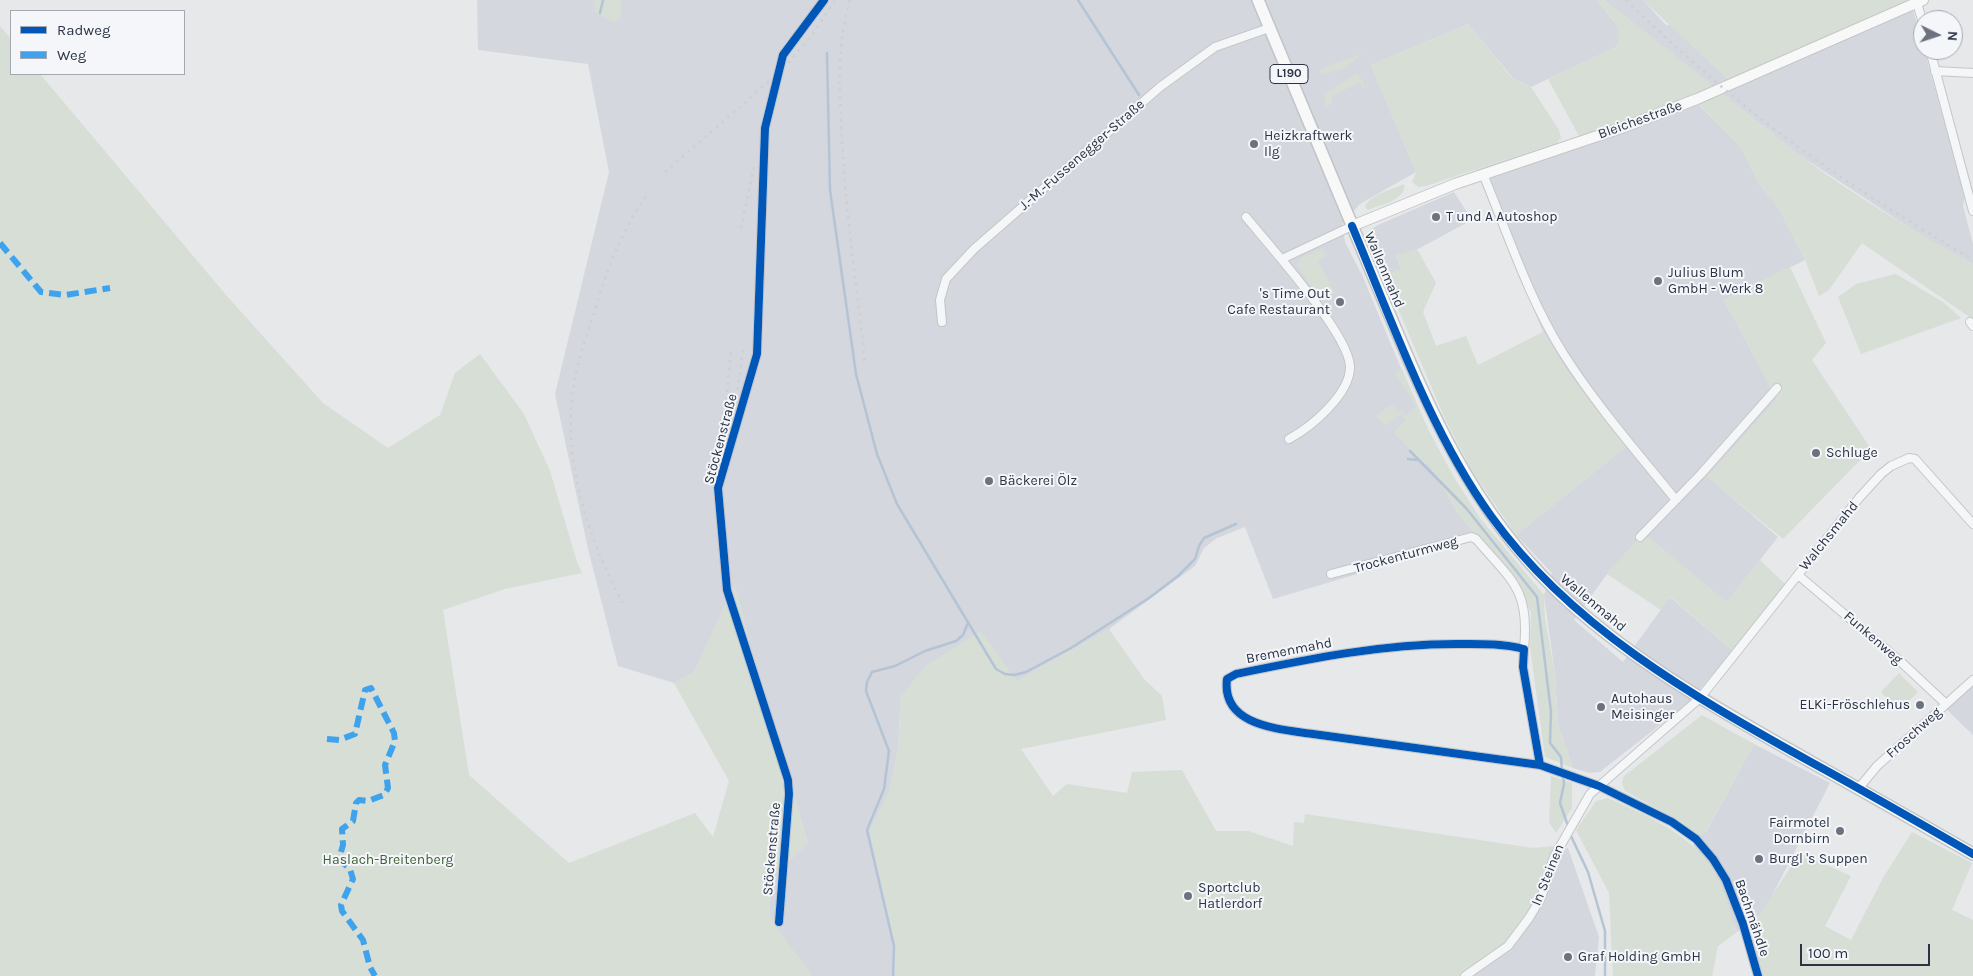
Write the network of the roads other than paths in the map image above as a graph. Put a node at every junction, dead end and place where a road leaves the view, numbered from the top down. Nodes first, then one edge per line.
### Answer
1 (824, 0) edge
2 (1258, 0) edge
3 (1919, 1) edge
4 (1269, 28) junction
5 (1933, 60) edge
6 (1936, 72) junction
7 (1973, 73) edge
8 (1483, 174) junction
9 (1973, 211) edge
10 (1246, 217) dead end
11 (1352, 226) junction
12 (1282, 259) junction
13 (942, 322) dead end
14 (1777, 388) dead end
15 (1289, 439) dead end
16 (1676, 500) junction
17 (1973, 524) edge
18 (1640, 537) dead end
19 (1331, 574) dead end
20 (1798, 575) junction
21 (1524, 649) junction
22 (1973, 680) edge
23 (1700, 698) junction
24 (1946, 704) junction
25 (1540, 765) junction
26 (1599, 786) junction
27 (1858, 790) junction
28 (1973, 854) edge
29 (779, 922) dead end
30 (1465, 976) edge
31 (1758, 976) edge

1 - 29 street, Stöckenstraße
2 - 4 main road, Wallenmahd / L190
3 - 8 main road, Bleichestraße
4 - 11 main road, Wallenmahd / L190
4 - 13 street, J.-M.-Fussenegger-Straße
5 - 6 street
6 - 7 street
6 - 9 street
8 - 11 main road, Bleichestraße
8 - 16 street
10 - 12 street
11 - 12 street
11 - 23 main road, Wallenmahd / L190
12 - 15 street
14 - 16 street
16 - 18 street
17 - 20 street, Walchsmahd
19 - 21 street, Trockenturmweg
20 - 23 street, Walchsmahd
20 - 24 street, Funkenweg
21 - 25 street
21 - 25 street, Bremenmahd
22 - 24 street, Froschweg
23 - 26 street
23 - 27 main road, Wallenmahd / L190
24 - 27 street, Froschweg
25 - 26 street, Bremenmahd
26 - 30 street, In Steinen
26 - 31 street, Bachmähdle
27 - 28 main road, Wallenmahd / L190

